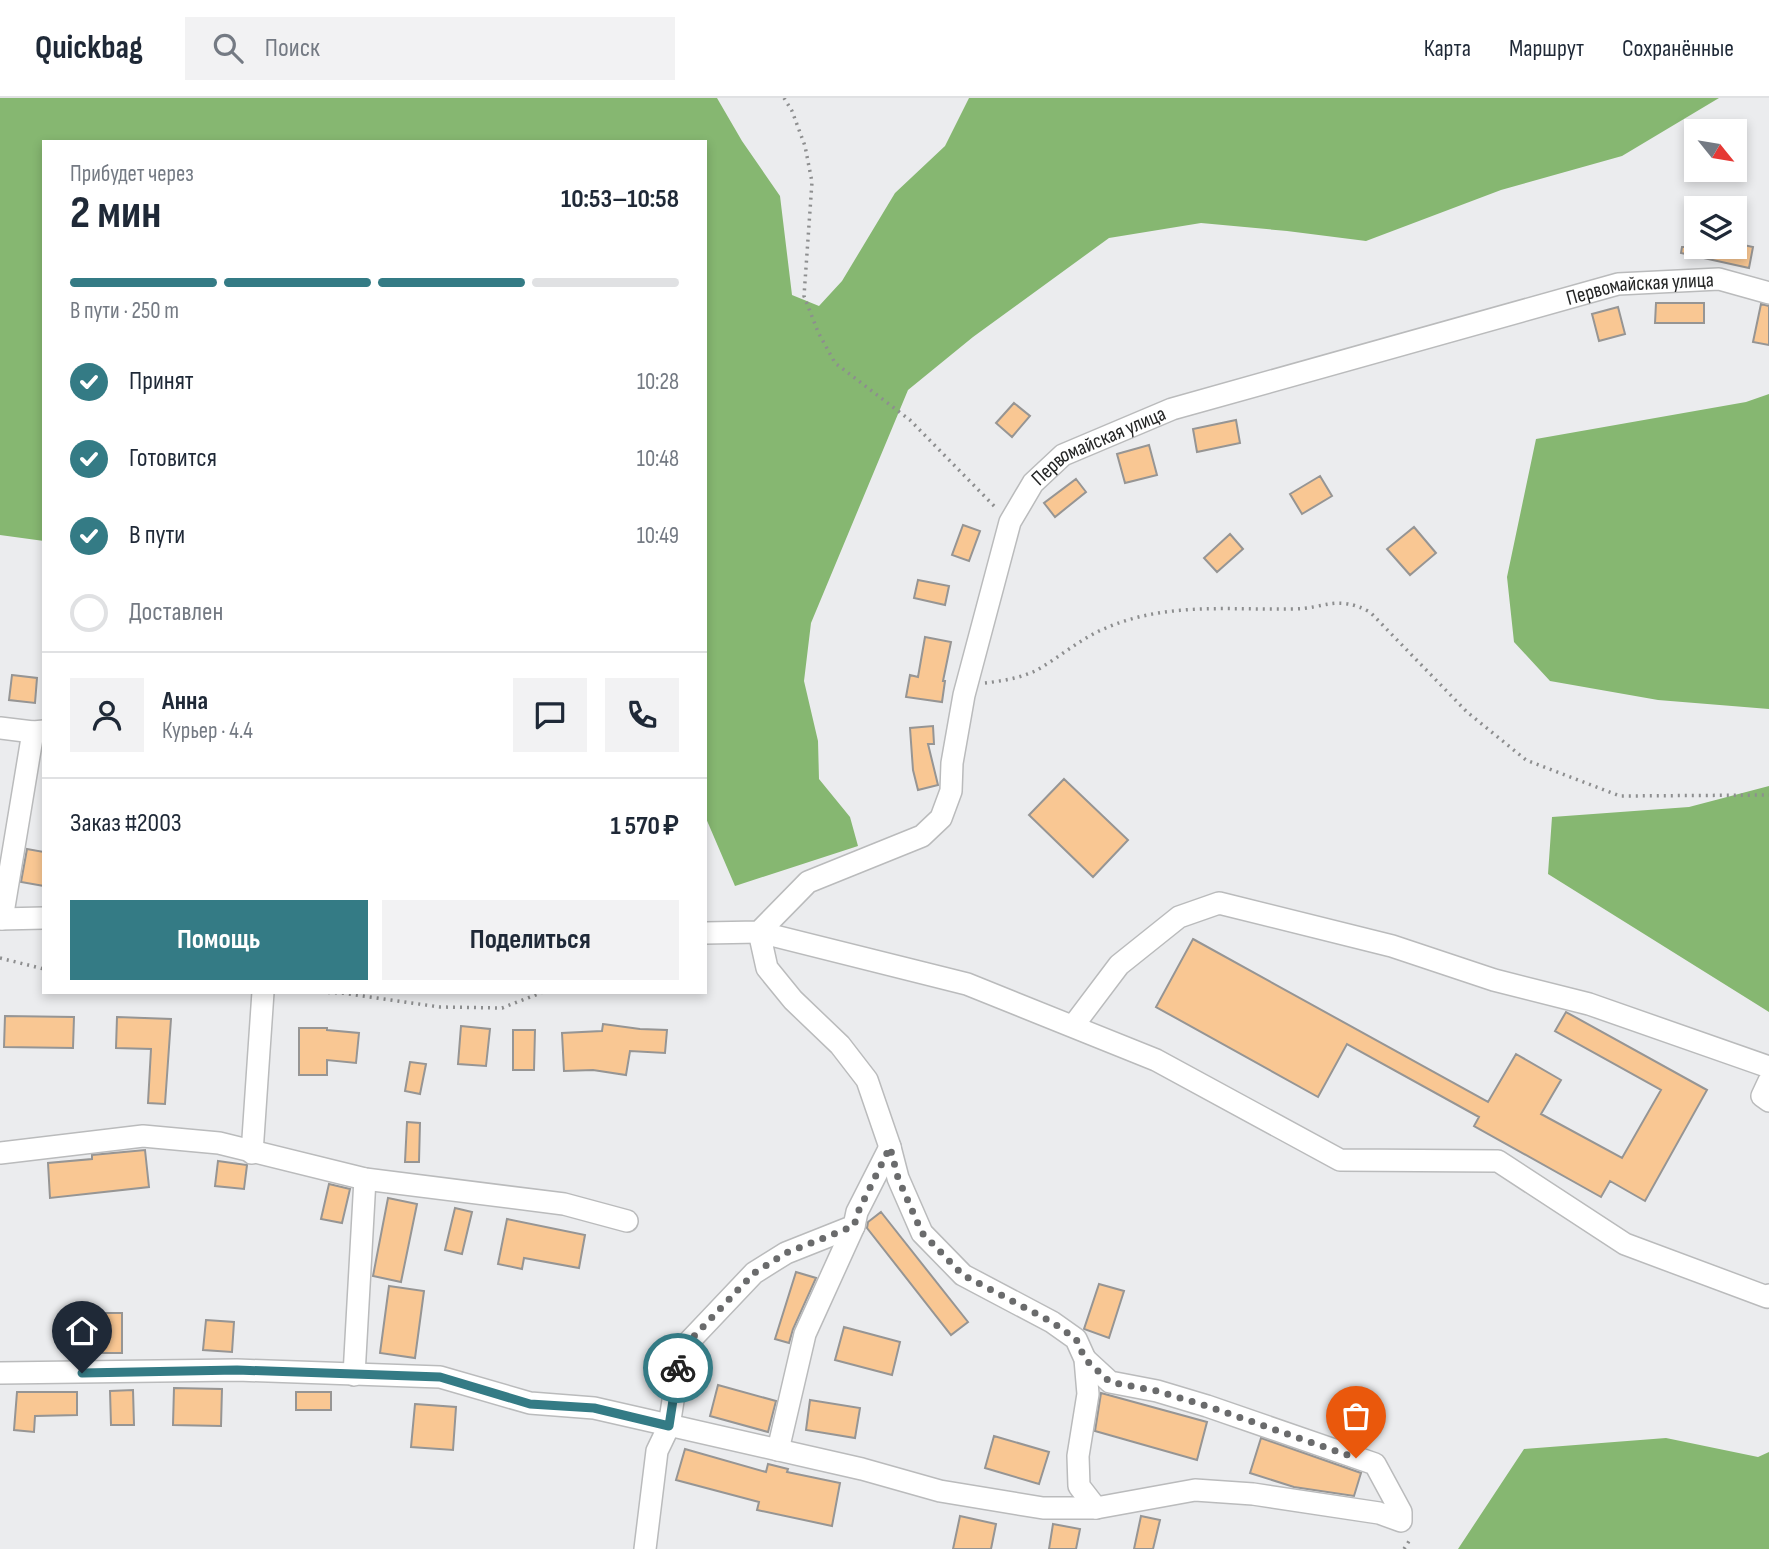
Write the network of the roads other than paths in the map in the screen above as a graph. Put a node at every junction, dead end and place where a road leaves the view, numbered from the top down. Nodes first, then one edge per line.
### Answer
1 (1769, 293) edge
2 (0, 728) edge
3 (38, 732) edge
4 (42, 918) edge
5 (1, 919) edge
6 (759, 932) junction
7 (707, 933) edge
8 (263, 994) edge
9 (1073, 1026) junction
10 (1769, 1067) edge
11 (1769, 1081) edge
12 (1769, 1101) edge
13 (890, 1147) junction
14 (0, 1153) edge
15 (253, 1153) junction
16 (365, 1179) junction
17 (627, 1221) dead end
18 (854, 1226) junction
19 (1769, 1295) edge
20 (1085, 1359) junction
21 (0, 1373) edge
22 (354, 1375) junction
23 (669, 1426) junction
24 (778, 1450) junction
25 (1096, 1508) junction
26 (645, 1549) edge

1 - 6 street, Первомайская улица
2 - 3 street
3 - 5 street
4 - 5 street
6 - 7 street
6 - 9 street
6 - 13 street
8 - 15 street
9 - 10 street
9 - 19 street
11 - 12 street
13 - 18 street
13 - 20 street
14 - 15 street
15 - 16 street
16 - 17 street
16 - 22 street
18 - 23 street
18 - 24 street
20 - 25 street
20 - 25 street
21 - 22 street
22 - 23 street
23 - 24 street
23 - 26 street
24 - 25 street

